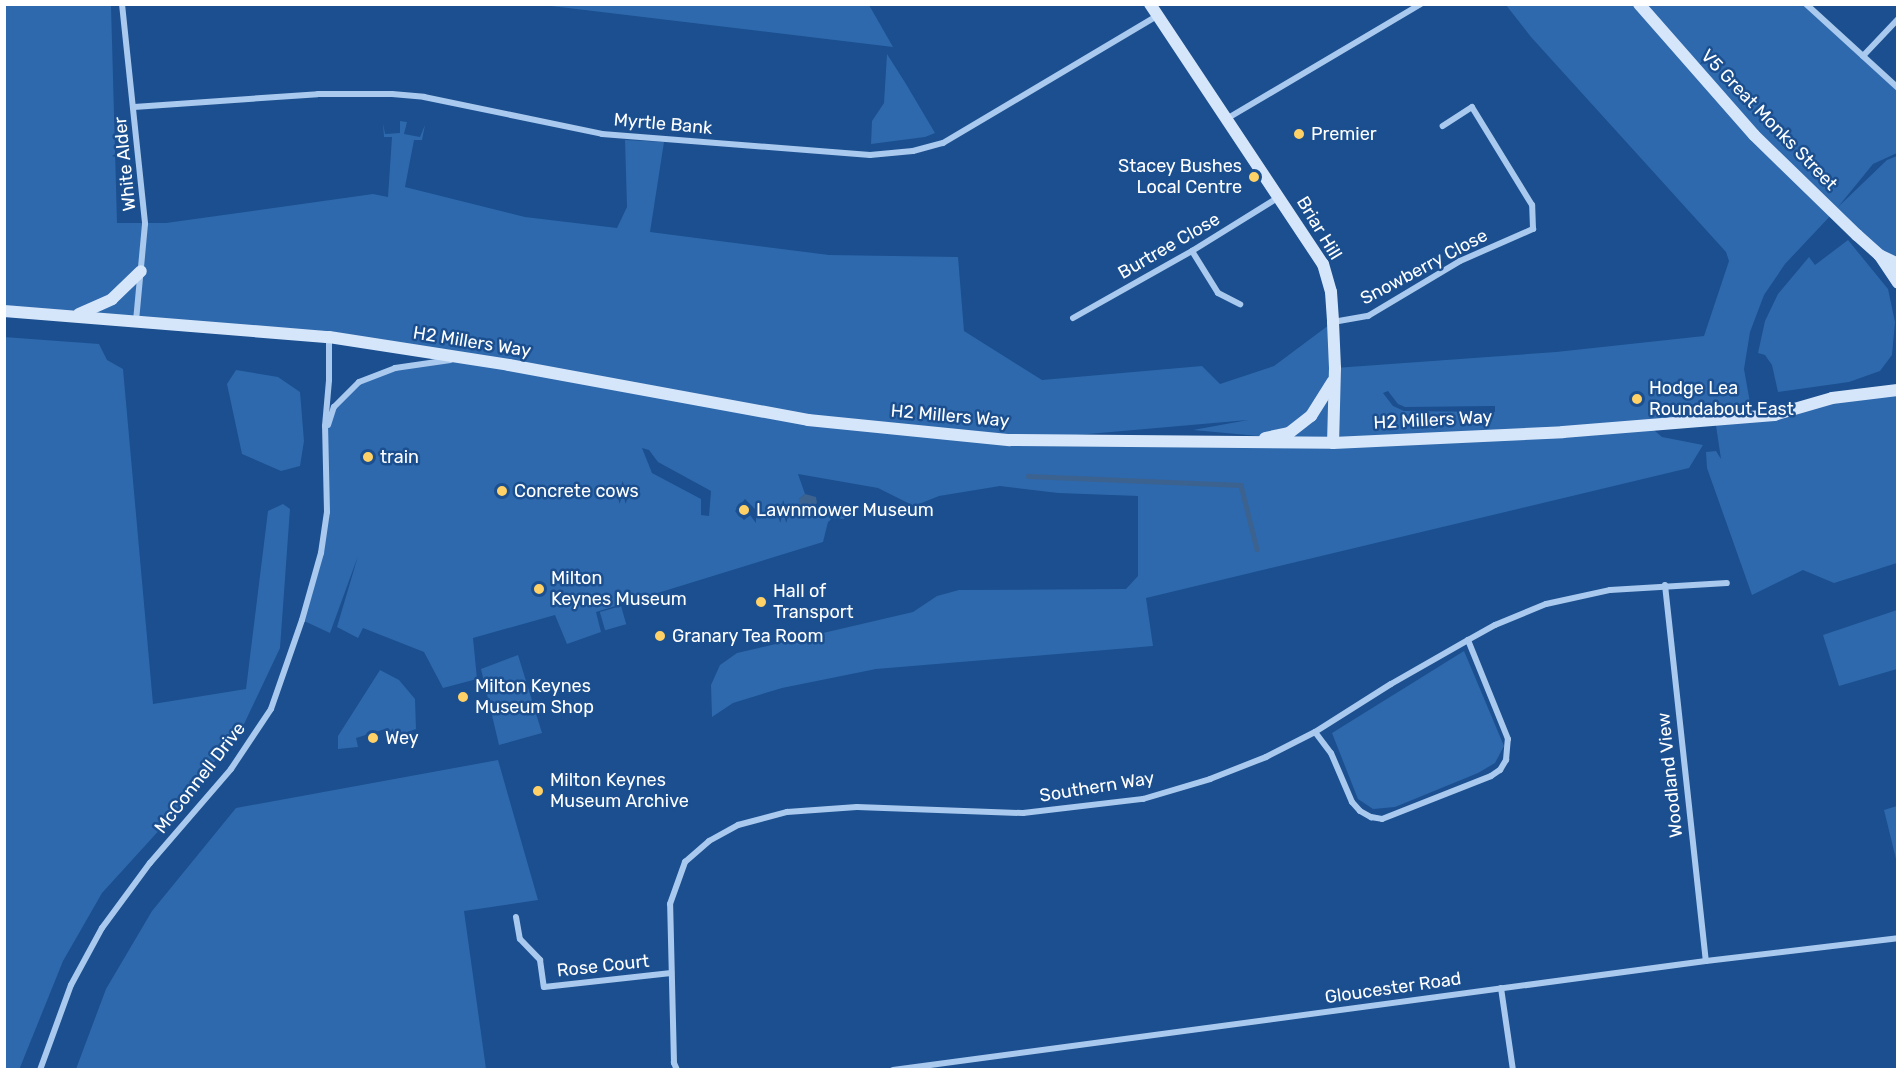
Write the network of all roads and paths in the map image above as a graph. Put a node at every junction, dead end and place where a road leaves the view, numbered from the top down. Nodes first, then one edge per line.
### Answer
1 (122, 4) edge
2 (1150, 4) edge
3 (1421, 4) edge
4 (1639, 4) edge
5 (1806, 4) edge
6 (1157, 16) junction
7 (1898, 19) edge
8 (1863, 56) junction
9 (1898, 88) edge
10 (134, 107) junction
11 (1228, 118) junction
12 (1443, 126) dead end
13 (1279, 196) junction
14 (1192, 251) junction
15 (1879, 255) junction
16 (1898, 264) edge
17 (141, 271) junction
18 (1898, 283) edge
19 (1240, 304) dead end
20 (4, 311) edge
21 (75, 316) junction
22 (1073, 318) dead end
23 (135, 321) junction
24 (1332, 322) junction
25 (329, 338) junction
26 (463, 358) junction
27 (1335, 379) junction
28 (1898, 390) edge
29 (325, 432) junction
30 (1333, 443) junction
31 (1234, 444) junction
32 (1727, 583) dead end
33 (1665, 585) junction
34 (1468, 640) junction
35 (1315, 732) junction
36 (516, 917) dead end
37 (1898, 938) edge
38 (1706, 961) junction
39 (671, 974) junction
40 (1501, 988) junction
41 (40, 1070) edge
42 (677, 1070) edge
43 (892, 1070) edge
44 (1513, 1070) edge

1 - 10 street, White Alder
2 - 6 street, Briar Hill
3 - 11 street
4 - 15 street, V5 Great Monks Street
5 - 8 street
6 - 10 street, Myrtle Bank
6 - 11 street, Briar Hill
7 - 8 street
8 - 9 street
10 - 17 street, White Alder
11 - 13 street, Briar Hill
12 - 24 street, Snowberry Close
13 - 14 street, Burtree Close
13 - 24 street, Briar Hill
14 - 19 street
14 - 22 street, Burtree Close
15 - 16 street, V5 Great Monks Street
15 - 18 street, V5 Great Monks Street
17 - 21 street
17 - 23 street, White Alder
20 - 21 street, H2 Millers Way
21 - 23 street, H2 Millers Way
23 - 25 street, H2 Millers Way
24 - 27 street, Briar Hill
25 - 26 street, H2 Millers Way
25 - 29 street, McConnell Drive
26 - 29 street
26 - 31 street, H2 Millers Way
27 - 30 street, Briar Hill
27 - 31 street
28 - 30 street, H2 Millers Way
29 - 41 street, McConnell Drive
30 - 31 street, H2 Millers Way
32 - 33 street, Southern Way
33 - 34 street, Southern Way
33 - 38 street, Woodland View
34 - 35 street, Southern Way
34 - 35 street
35 - 39 street, Southern Way
36 - 39 street, Rose Court
37 - 38 street, Gloucester Road
38 - 40 street, Gloucester Road
39 - 42 street, Southern Way
40 - 43 street, Gloucester Road
40 - 44 street

